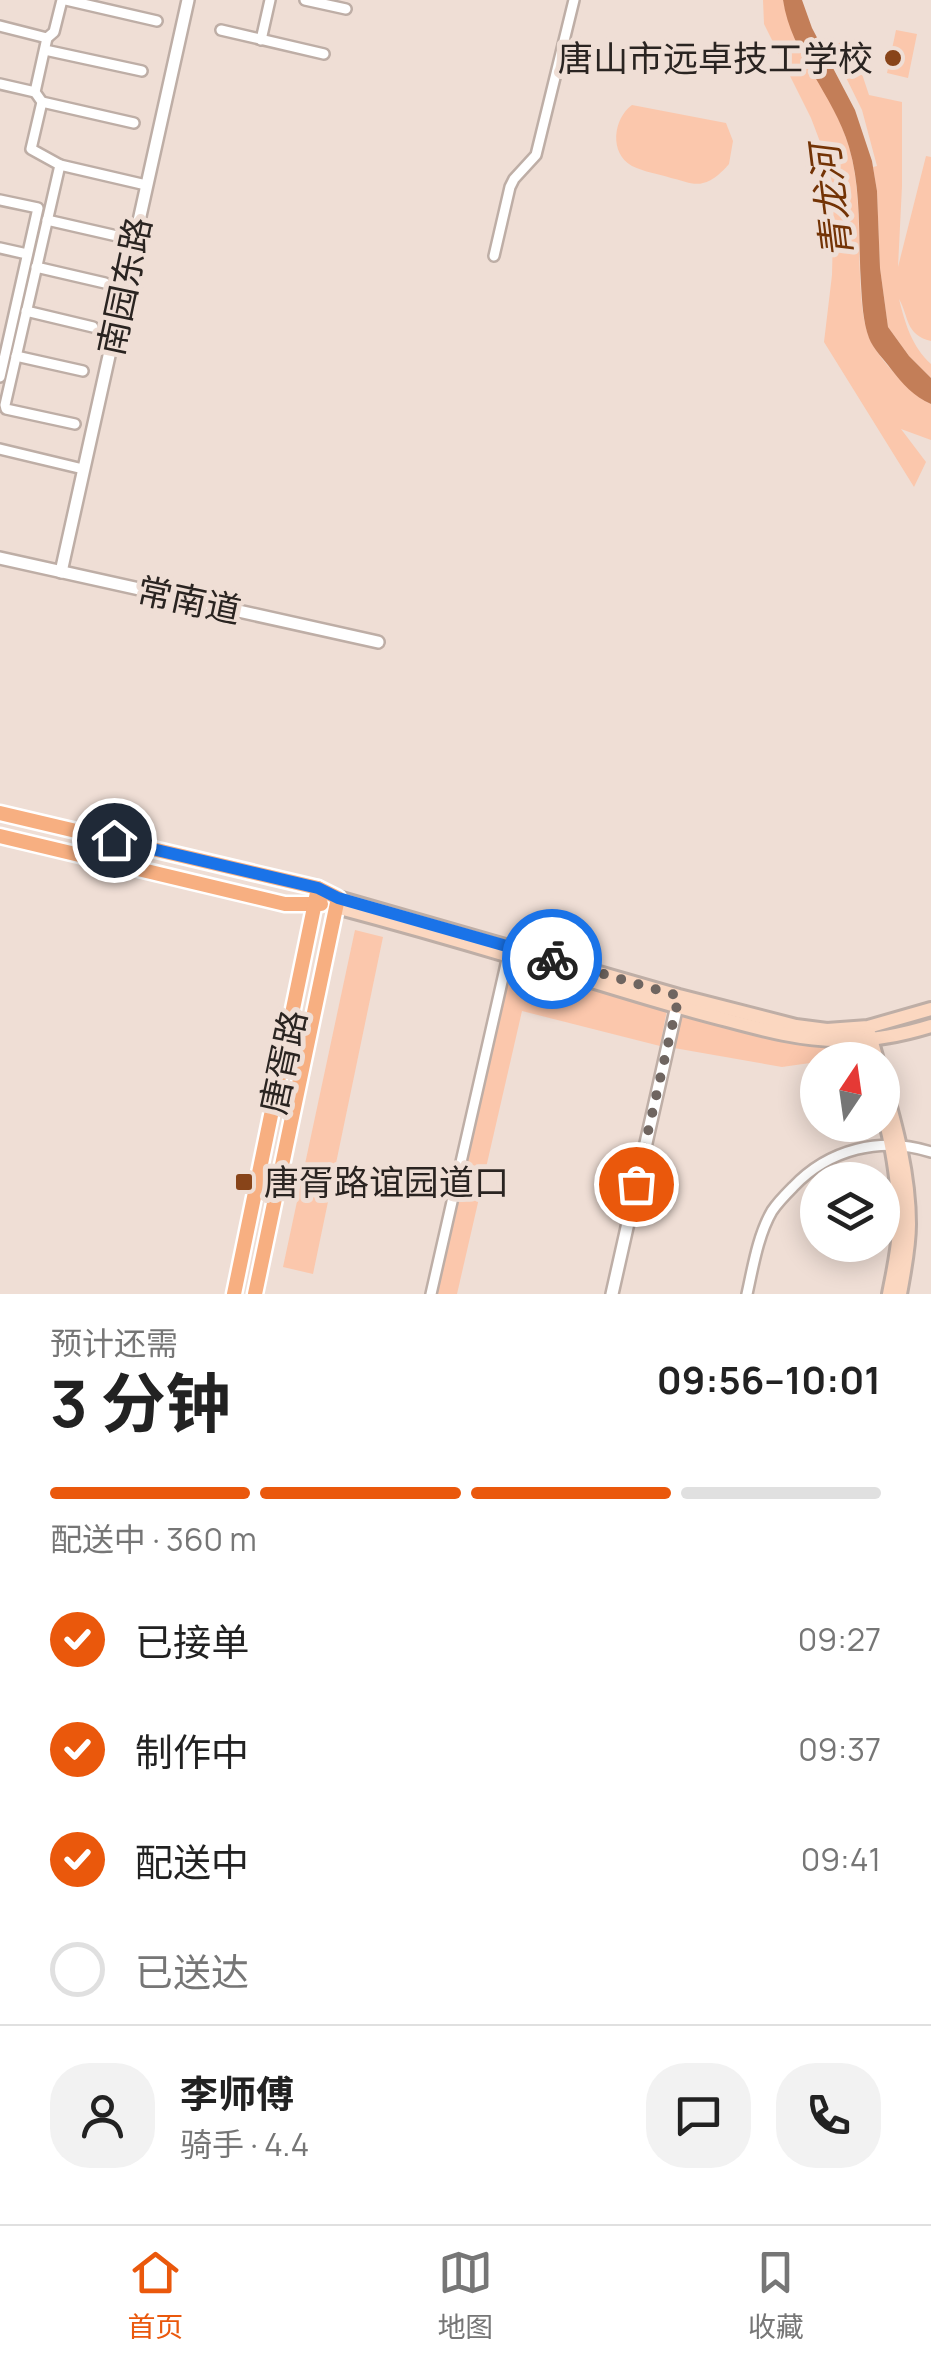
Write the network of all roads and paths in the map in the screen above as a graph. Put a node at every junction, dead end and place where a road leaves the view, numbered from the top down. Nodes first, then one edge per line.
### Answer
1 (64, 0) edge
2 (188, 0) edge
3 (270, 0) edge
4 (306, 0) edge
5 (574, 0) edge
6 (346, 9) dead end
7 (156, 21) dead end
8 (0, 26) edge
9 (222, 30) dead end
10 (47, 38) junction
11 (261, 40) junction
12 (45, 50) junction
13 (324, 54) dead end
14 (142, 70) dead end
15 (0, 84) edge
16 (35, 92) junction
17 (42, 102) junction
18 (134, 122) dead end
19 (60, 165) junction
20 (146, 185) junction
21 (0, 200) edge
22 (47, 220) junction
23 (117, 236) dead end
24 (0, 248) edge
25 (27, 254) junction
26 (494, 256) dead end
27 (36, 267) junction
28 (104, 283) dead end
29 (0, 306) edge
30 (21, 310) junction
31 (93, 327) dead end
32 (16, 356) junction
33 (2, 358) edge
34 (83, 371) dead end
35 (0, 377) edge
36 (75, 424) dead end
37 (0, 449) edge
38 (83, 469) junction
39 (0, 558) edge
40 (60, 572) junction
41 (378, 642) dead end
42 (0, 813) edge
43 (0, 836) edge
44 (317, 896) junction
45 (337, 903) junction
46 (509, 951) junction
47 (678, 1002) junction
48 (931, 1009) edge
49 (931, 1026) edge
50 (864, 1034) junction
51 (865, 1042) edge
52 (868, 1042) edge
53 (894, 1142) edge
54 (894, 1142) edge
55 (895, 1145) junction
56 (931, 1152) edge
57 (234, 1294) edge
58 (255, 1294) edge
59 (431, 1294) edge
60 (612, 1294) edge
61 (747, 1294) edge
62 (888, 1294) edge
63 (900, 1294) edge

1 - 7 street
1 - 10 street
2 - 20 street, 南园东路
3 - 11 street
4 - 6 street
5 - 26 street
8 - 10 street
9 - 11 street
10 - 12 street
11 - 13 street
12 - 14 street
12 - 16 street
15 - 16 street
16 - 17 street
17 - 18 street
17 - 19 street
19 - 20 street
19 - 22 street
20 - 38 street, 南园东路
21 - 25 street
22 - 23 street
22 - 27 street
24 - 25 street
25 - 30 street
27 - 28 street
27 - 30 street
29 - 30 street
30 - 31 street
30 - 32 street
30 - 33 street
32 - 34 street
32 - 36 street
33 - 35 street
37 - 38 street
38 - 40 street, 南园东路
39 - 40 street, 常南道
40 - 41 street, 常南道
42 - 44 main road
43 - 44 main road
44 - 45 main road
44 - 57 main road, 唐胥路
45 - 46 main road
45 - 58 main road, 唐胥路
46 - 47 main road
46 - 59 street
47 - 50 main road
47 - 60 street
48 - 50 main road
49 - 50 main road
50 - 51 main road
50 - 52 main road
53 - 55 main road
54 - 55 main road
55 - 56 street
55 - 61 street
55 - 62 main road
55 - 63 main road

